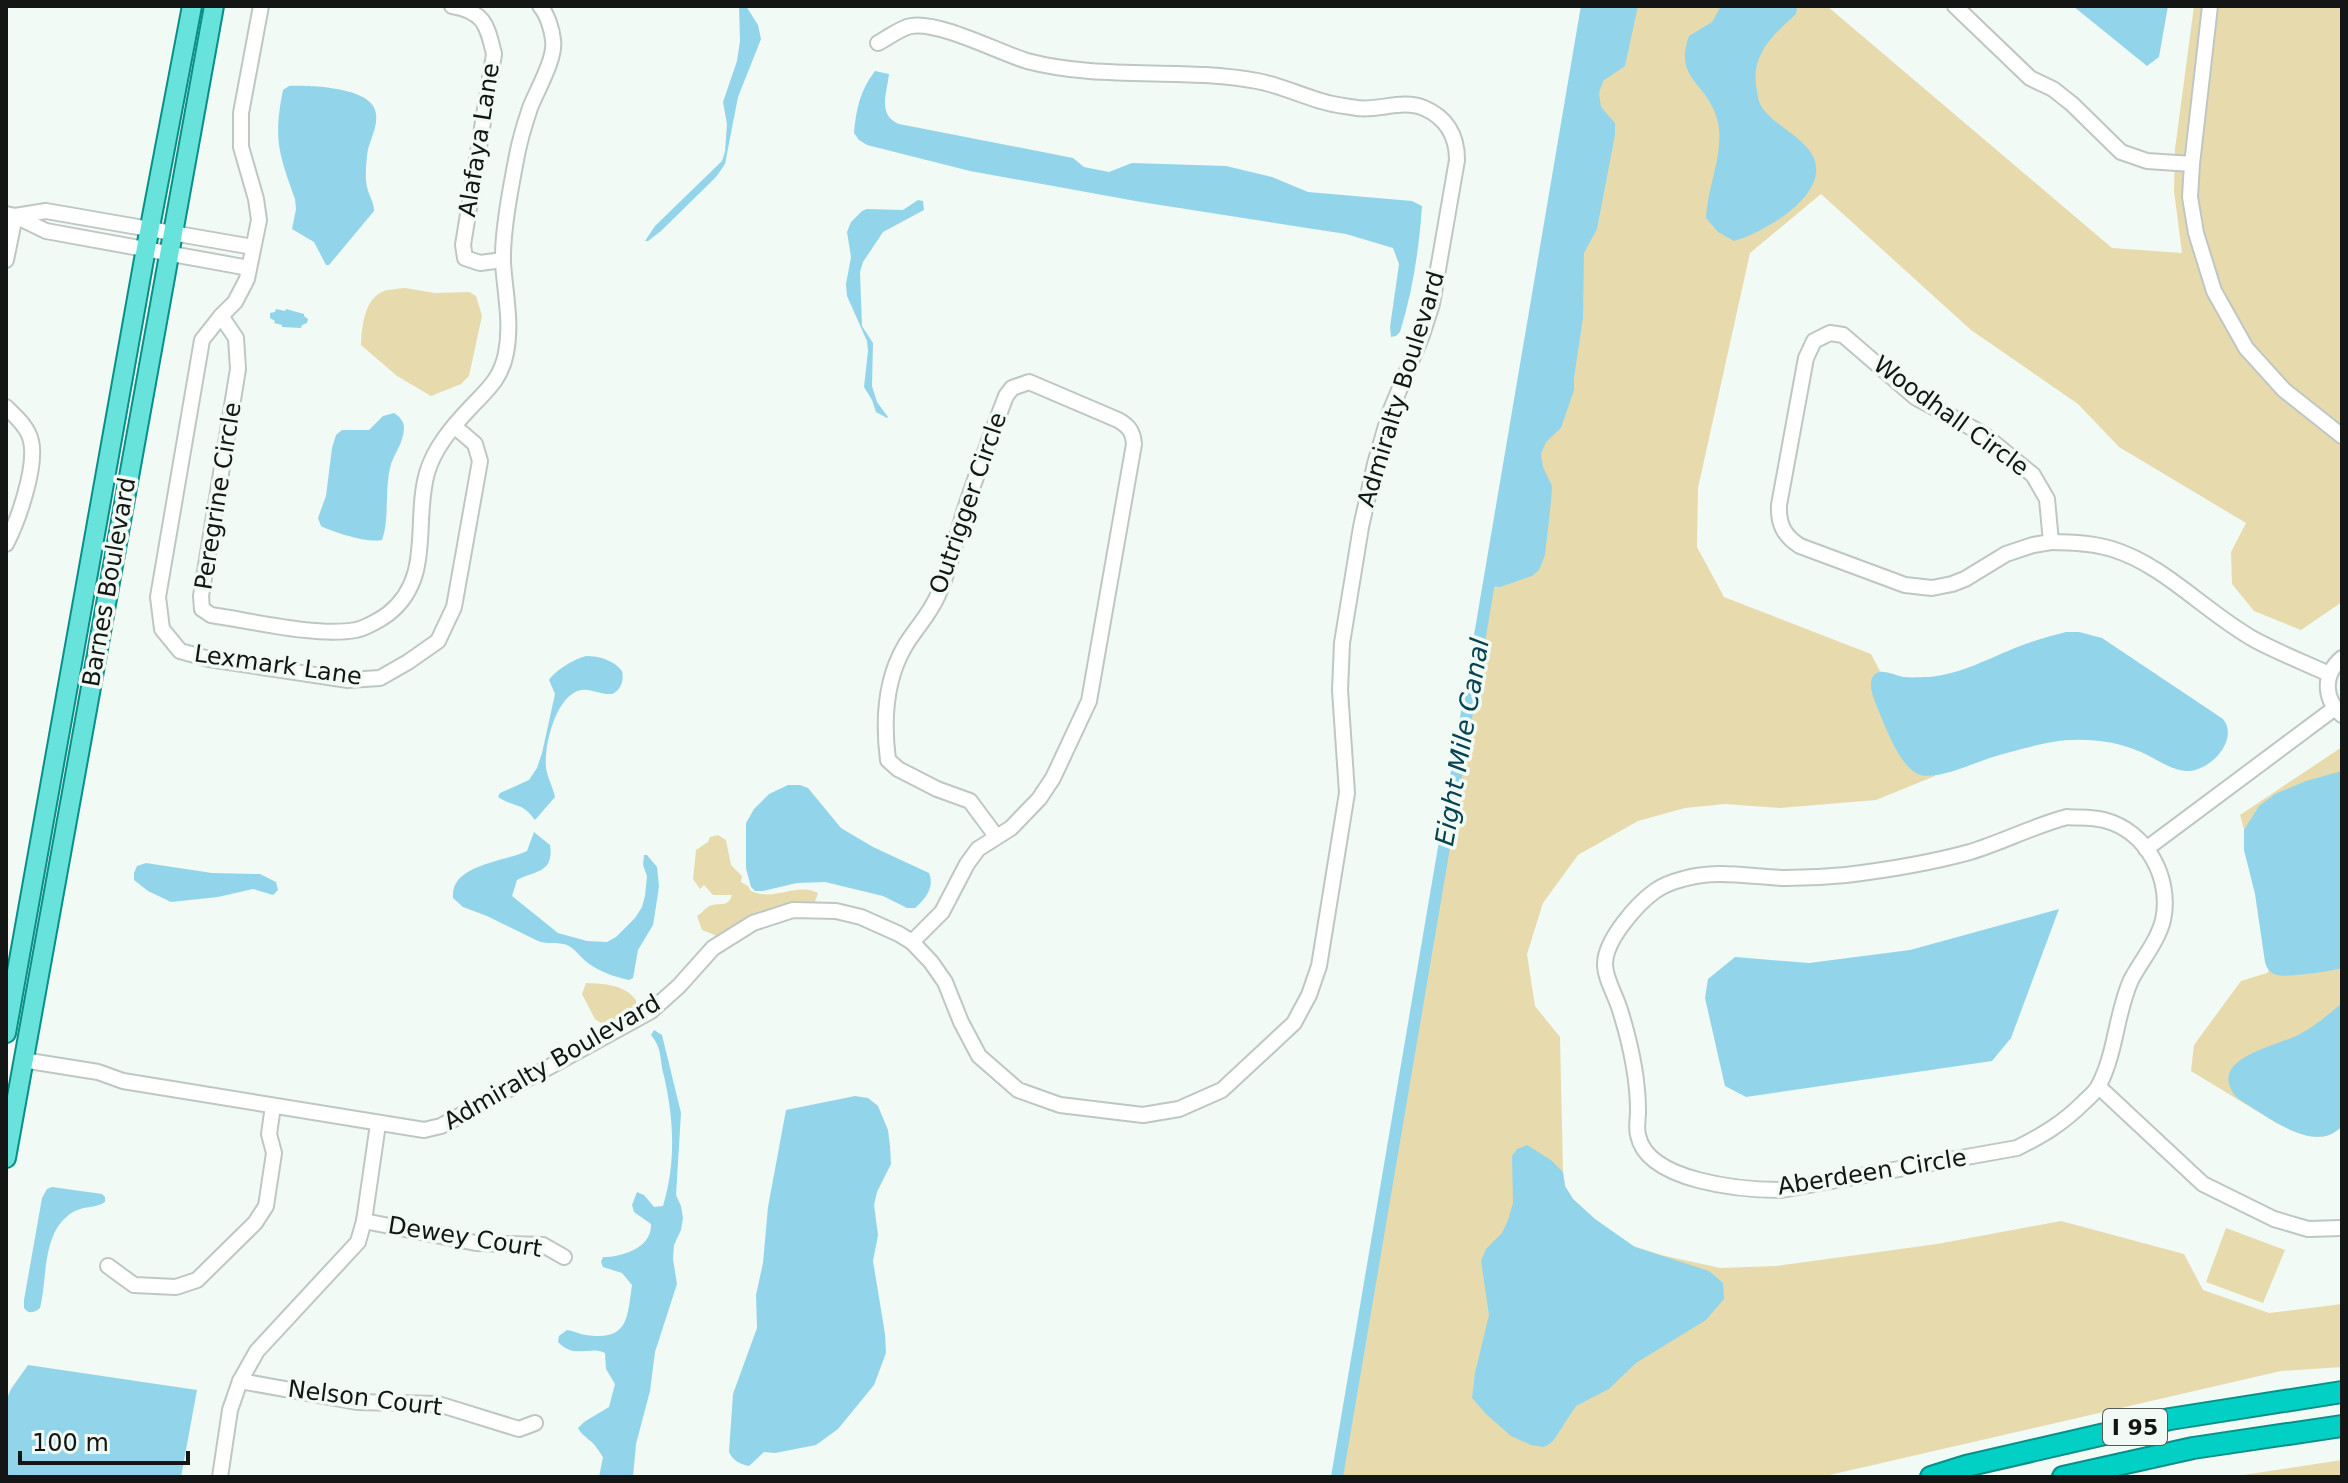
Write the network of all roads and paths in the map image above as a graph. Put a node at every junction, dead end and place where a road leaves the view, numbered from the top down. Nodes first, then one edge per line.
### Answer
1 (192, 6) edge
2 (261, 6) edge
3 (452, 6) edge
4 (540, 6) edge
5 (1955, 6) edge
6 (2210, 6) edge
7 (213, 7) edge
8 (878, 43) dead end
9 (2192, 164) junction
10 (10, 215) edge
11 (148, 239) junction
12 (170, 243) junction
13 (253, 247) junction
14 (6, 260) edge
15 (503, 260) junction
16 (249, 268) junction
17 (221, 316) junction
18 (6, 407) edge
19 (454, 426) junction
20 (2342, 436) edge
21 (2051, 542) junction
22 (6, 544) edge
23 (2342, 658) edge
24 (2329, 674) junction
25 (2338, 711) edge
26 (996, 836) junction
27 (41, 837) junction
28 (2146, 849) junction
29 (912, 942) junction
30 (6, 1033) edge
31 (23, 1060) junction
32 (6, 1082) edge
33 (2099, 1087) junction
34 (6, 1103) edge
35 (273, 1106) junction
36 (378, 1124) junction
37 (6, 1158) edge
38 (364, 1221) junction
39 (2342, 1228) edge
40 (564, 1257) dead end
41 (108, 1266) dead end
42 (240, 1381) junction
43 (2342, 1392) edge
44 (535, 1423) dead end
45 (2342, 1426) edge
46 (220, 1477) edge
47 (1931, 1477) edge
48 (2063, 1477) edge

1 - 11 main road, Barnes Boulevard
2 - 13 street
3 - 15 street, Alafaya Lane
4 - 15 street, Peregrine Circle
5 - 9 street
6 - 9 street
7 - 12 main road, Barnes Boulevard
8 - 29 street, Admiralty Boulevard
9 - 20 street
10 - 11 street
10 - 14 street
11 - 12 street
11 - 27 main road, Barnes Boulevard
12 - 13 street
12 - 16 street
12 - 31 main road, Barnes Boulevard
13 - 16 street
15 - 19 street, Peregrine Circle
16 - 17 street
17 - 19 street, Peregrine Circle
17 - 19 street, Lexmark Lane
18 - 22 street
21 - 21 street, Woodhall Circle
21 - 24 street, Woodhall Circle
23 - 24 street
24 - 25 street
25 - 28 street
26 - 26 street, Outrigger Circle
26 - 29 street, Outrigger Circle
27 - 30 main road, Barnes Boulevard
27 - 31 main road
28 - 33 street, Aberdeen Circle
28 - 33 street, Aberdeen Circle
29 - 36 street, Admiralty Boulevard
31 - 35 street, Admiralty Boulevard
31 - 37 main road, Barnes Boulevard
32 - 34 main road
33 - 39 street
35 - 36 street, Admiralty Boulevard
35 - 41 street
36 - 38 street
38 - 40 street, Dewey Court
38 - 42 street
42 - 44 street, Nelson Court
42 - 46 street
43 - 47 highway, I 95
45 - 48 highway, I 95

